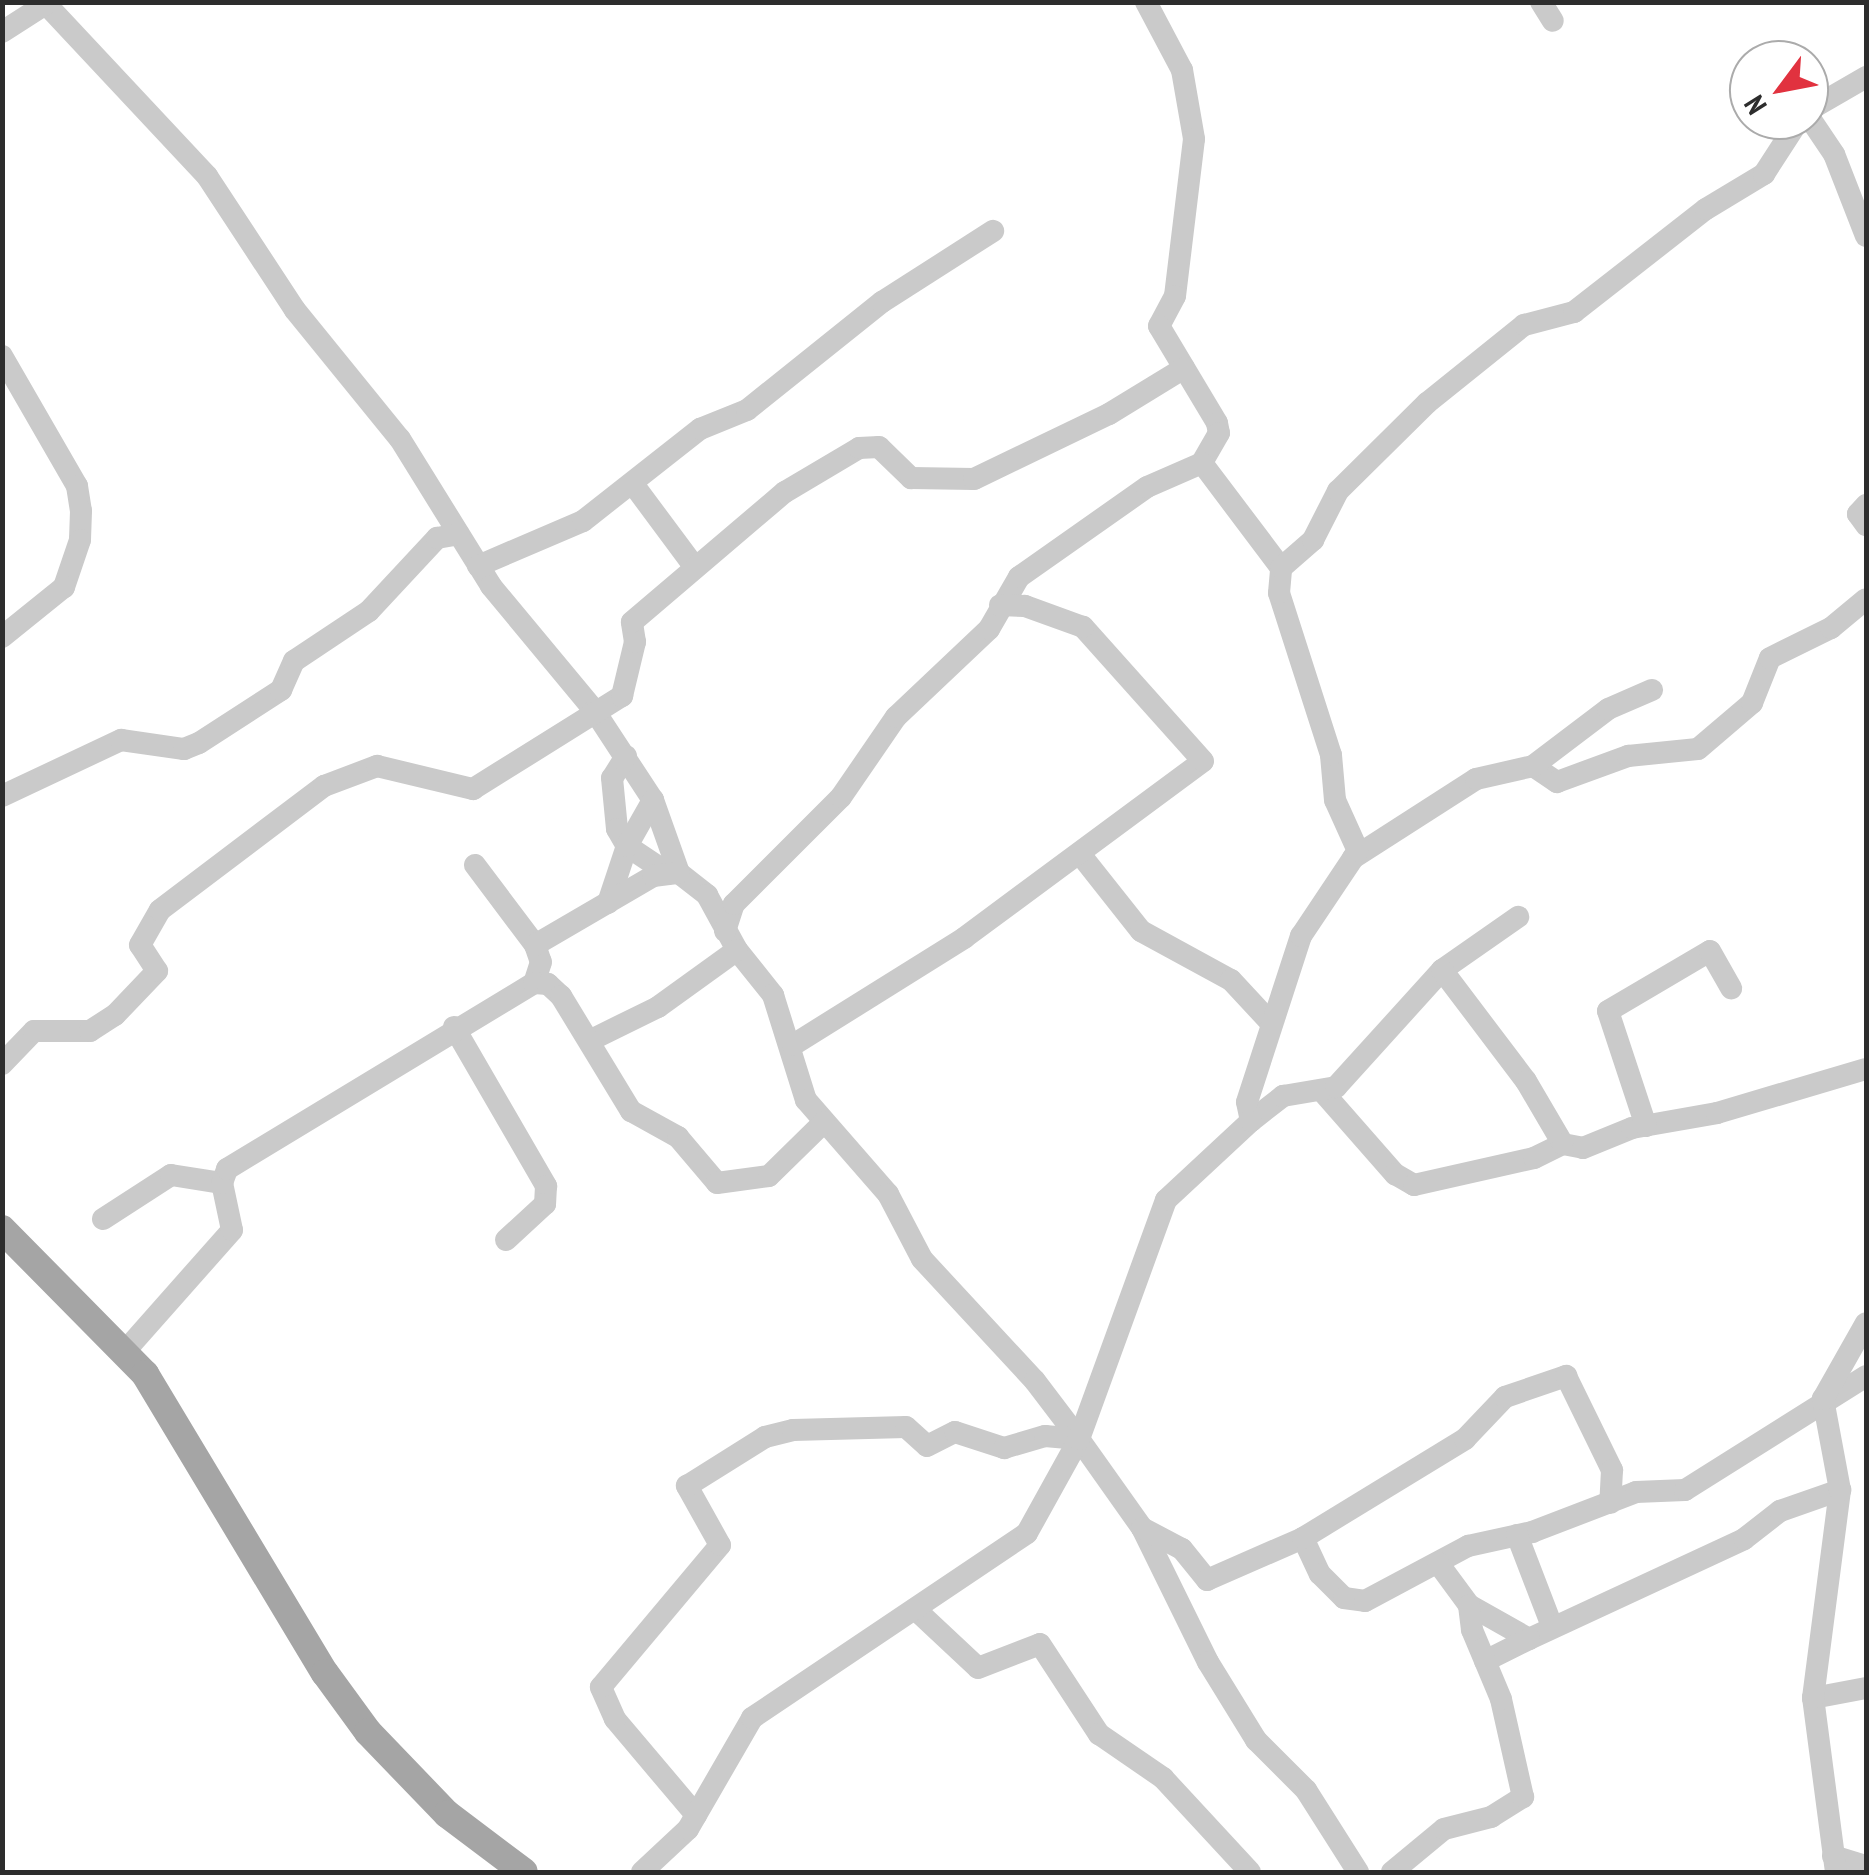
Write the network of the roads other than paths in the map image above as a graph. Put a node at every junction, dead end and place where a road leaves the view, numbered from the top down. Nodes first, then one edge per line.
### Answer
1 (1146, 2) edge
2 (47, 3) edge
3 (2, 32) edge
4 (1866, 77) edge
5 (1829, 101) edge
6 (1787, 140) edge
7 (1825, 140) edge
8 (993, 231) dead end
9 (1866, 236) edge
10 (2, 356) edge
11 (1184, 368) junction
12 (1202, 462) junction
13 (633, 484) junction
14 (1866, 505) edge
15 (1866, 525) edge
16 (448, 536) junction
17 (478, 566) junction
18 (694, 566) junction
19 (1281, 568) junction
20 (1866, 599) edge
21 (1000, 605) junction
22 (2, 636) edge
23 (1652, 690) dead end
24 (594, 710) junction
25 (626, 756) junction
26 (1533, 766) junction
27 (2, 796) edge
28 (653, 800) junction
29 (627, 846) junction
30 (1080, 854) junction
31 (1353, 858) junction
32 (475, 864) dead end
33 (674, 874) junction
34 (707, 895) junction
35 (608, 903) junction
36 (734, 904) junction
37 (1518, 916) dead end
38 (731, 941) junction
39 (535, 945) junction
40 (1442, 970) junction
41 (534, 983) junction
42 (1731, 988) dead end
43 (1270, 1022) junction
44 (454, 1027) junction
45 (589, 1041) junction
46 (792, 1045) junction
47 (2, 1064) edge
48 (1866, 1069) edge
49 (1322, 1091) junction
50 (1251, 1121) junction
51 (824, 1122) junction
52 (1646, 1126) junction
53 (1563, 1144) junction
54 (222, 1183) junction
55 (103, 1219) dead end
56 (2, 1229) edge
57 (506, 1240) dead end
58 (1866, 1323) edge
59 (126, 1350) junction
60 (1866, 1376) edge
61 (1823, 1399) junction
62 (1079, 1439) junction
63 (1840, 1490) junction
64 (1610, 1502) junction
65 (1142, 1528) junction
66 (1516, 1535) junction
67 (1303, 1538) junction
68 (1438, 1563) junction
69 (1208, 1580) junction
70 (1469, 1605) junction
71 (915, 1609) junction
72 (1184, 1614) junction
73 (1552, 1626) junction
74 (1529, 1639) junction
75 (1485, 1660) junction
76 (1866, 1688) edge
77 (1814, 1698) junction
78 (696, 1815) junction
79 (1852, 1861) edge
80 (524, 1872) edge
81 (642, 1872) edge
82 (1250, 1872) edge
83 (1358, 1872) edge
84 (1392, 1872) edge

1 - 11 street
2 - 3 street
2 - 16 street
4 - 5 street
6 - 19 street
7 - 9 street
8 - 13 street
10 - 22 street
11 - 12 street
11 - 18 street
12 - 19 street
12 - 21 street
13 - 17 street
13 - 18 street
14 - 15 street
16 - 17 street
16 - 27 street
17 - 24 street
18 - 24 street
19 - 31 street
20 - 26 street
21 - 30 street
21 - 36 street
23 - 26 street
24 - 25 street
24 - 47 street
25 - 28 street
25 - 29 street
26 - 31 street
28 - 29 street
28 - 33 street
29 - 33 street
29 - 35 street
30 - 43 street
30 - 46 street
31 - 43 street
32 - 39 street
33 - 34 street
33 - 35 street
34 - 36 street
34 - 38 street
35 - 39 street
36 - 38 street
37 - 40 street
38 - 45 street
38 - 46 street
39 - 41 street
40 - 49 street
40 - 53 street
41 - 44 street
41 - 45 street
42 - 52 street
43 - 50 street
44 - 54 street
44 - 57 street
45 - 51 street
46 - 51 street
48 - 52 street
49 - 50 street
49 - 53 street
50 - 62 street
51 - 62 street
52 - 53 street
54 - 55 street
54 - 59 street
56 - 59 main road
58 - 61 street
59 - 80 main road
60 - 61 street
61 - 63 street
61 - 64 street
62 - 65 street
62 - 71 street
62 - 78 street
63 - 73 street
63 - 77 street
64 - 66 street
64 - 67 street
65 - 69 street
65 - 72 street
66 - 68 street
66 - 73 street
67 - 68 street
67 - 69 street
68 - 70 street
69 - 72 street
70 - 74 street
70 - 75 street
71 - 78 street
71 - 82 street
72 - 83 street
73 - 74 street
74 - 75 street
75 - 84 street
76 - 77 street
77 - 79 street
78 - 81 street

